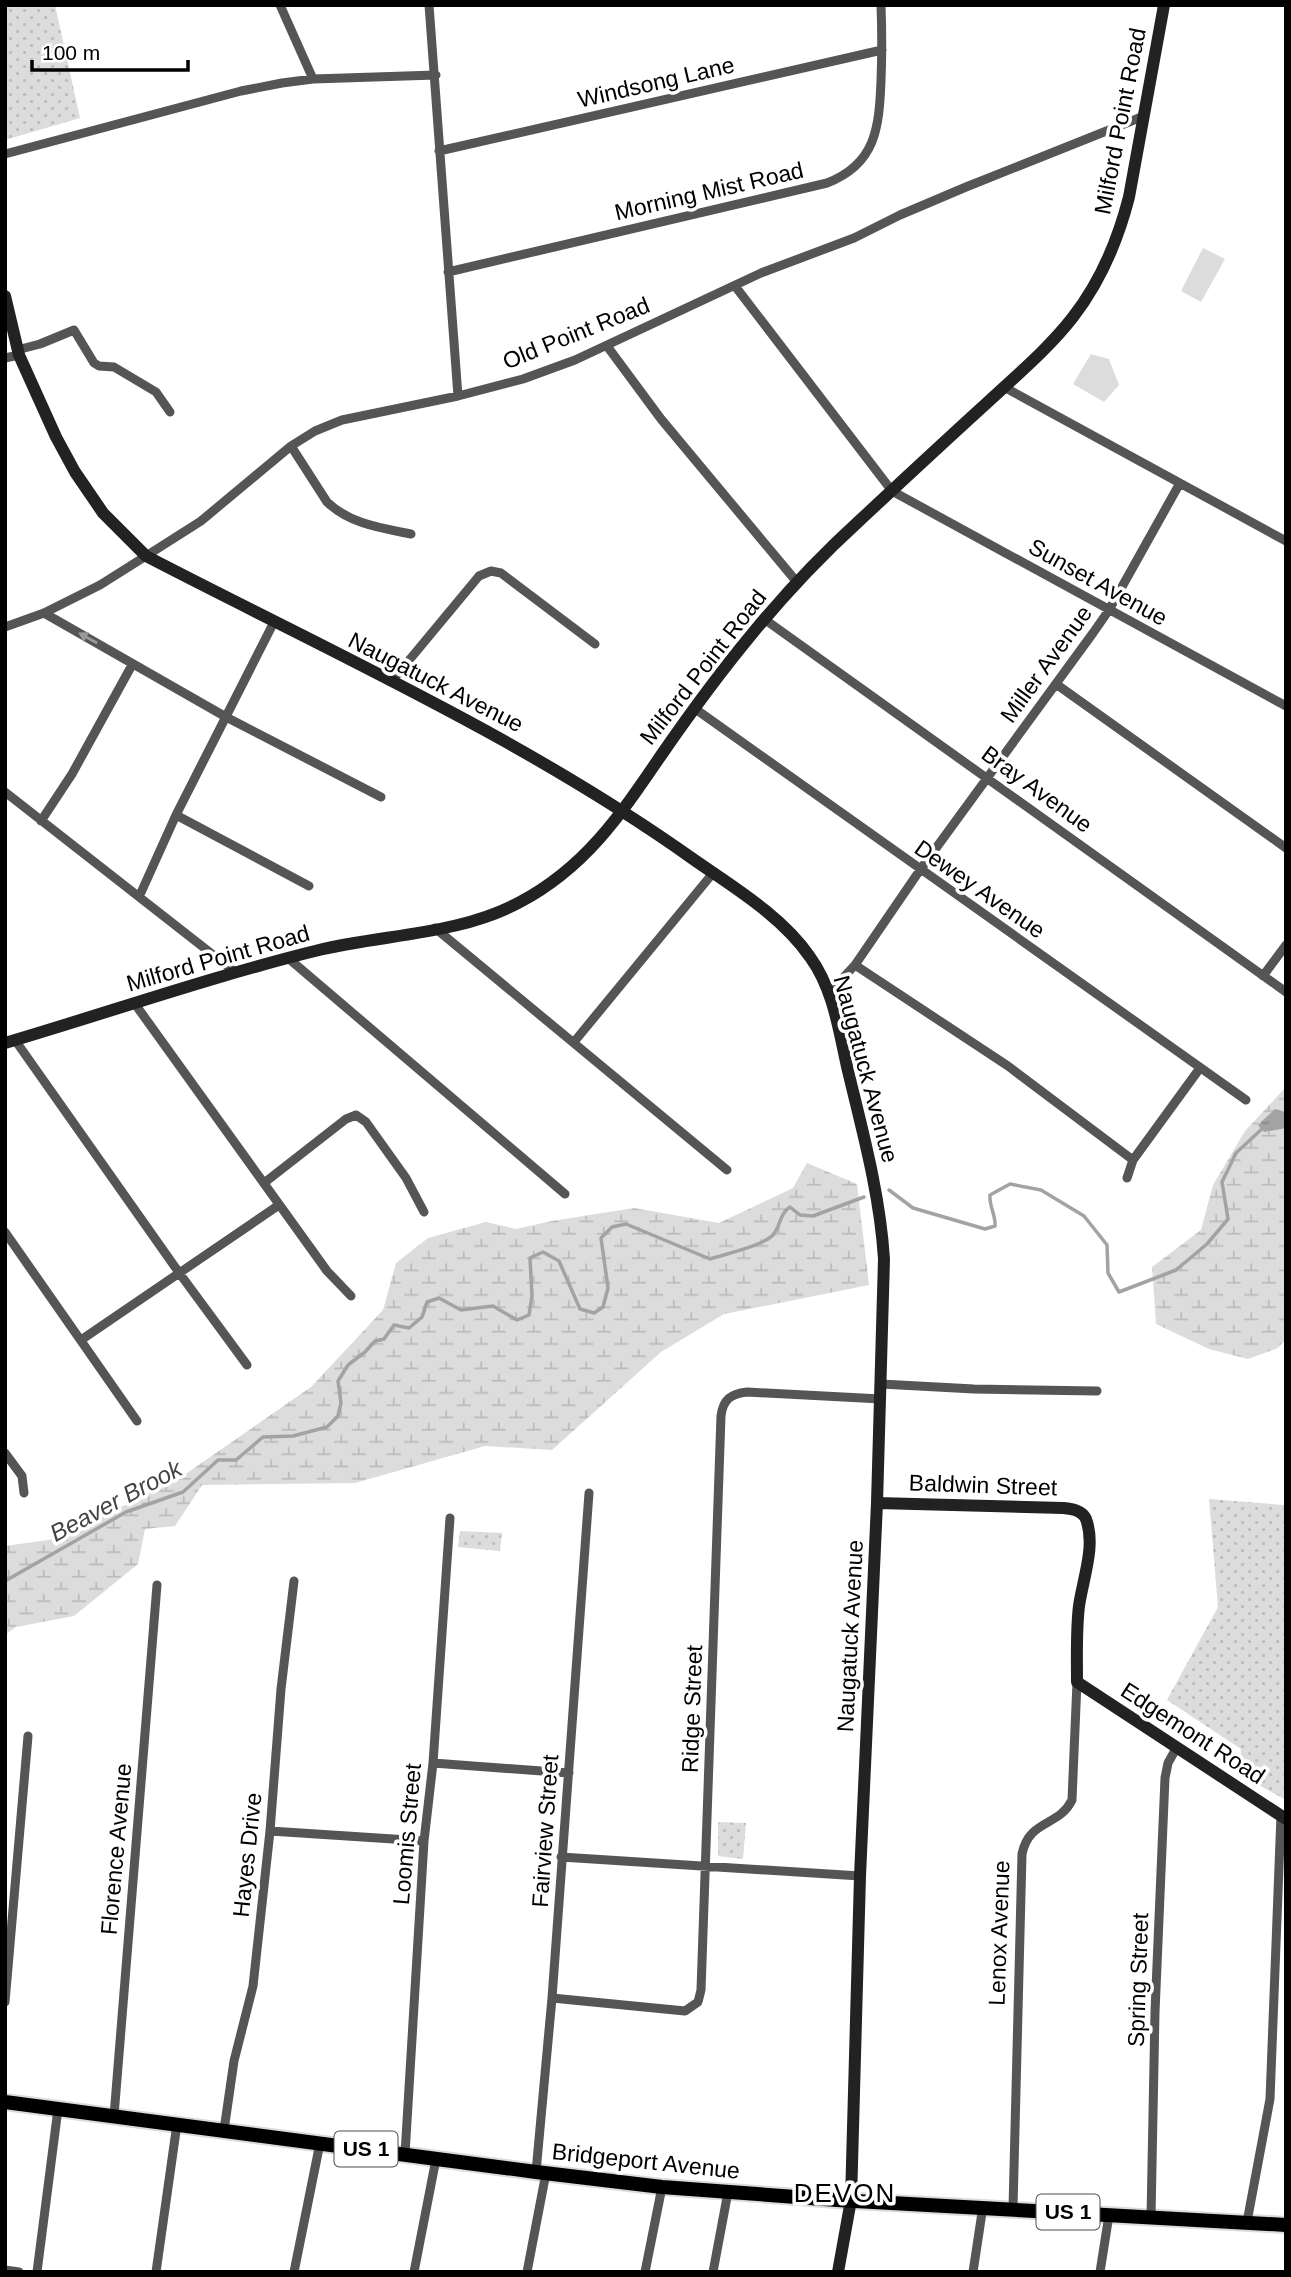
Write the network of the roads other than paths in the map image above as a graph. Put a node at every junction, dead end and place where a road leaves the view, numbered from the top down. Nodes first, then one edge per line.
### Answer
1 (280, 5) edge
2 (429, 5) edge
3 (881, 5) edge
4 (1164, 5) edge
5 (882, 50) junction
6 (436, 75) junction
7 (313, 79) junction
8 (1144, 116) junction
9 (439, 151) junction
10 (5, 154) edge
11 (448, 272) junction
12 (734, 286) junction
13 (5, 296) edge
14 (607, 346) junction
15 (18, 352) junction
16 (5, 358) edge
17 (1004, 387) junction
18 (458, 396) junction
19 (170, 412) dead end
20 (291, 446) junction
21 (1180, 484) junction
22 (892, 491) junction
23 (411, 534) dead end
24 (1286, 541) edge
25 (146, 556) junction
26 (796, 582) junction
27 (1109, 610) junction
28 (44, 613) junction
29 (764, 619) junction
30 (274, 622) junction
31 (5, 627) edge
32 (595, 644) dead end
33 (132, 665) junction
34 (391, 682) junction
35 (1056, 684) junction
36 (1286, 706) edge
37 (694, 708) junction
38 (226, 717) junction
39 (987, 776) junction
40 (5, 792) edge
41 (381, 797) dead end
42 (622, 811) junction
43 (176, 816) junction
44 (41, 821) junction
45 (1286, 848) edge
46 (919, 870) junction
47 (713, 873) junction
48 (310, 886) dead end
49 (139, 897) junction
50 (435, 929) junction
51 (1286, 945) edge
52 (288, 958) junction
53 (855, 965) junction
54 (235, 972) junction
55 (1263, 976) junction
56 (1286, 992) edge
57 (829, 993) junction
58 (135, 1004) junction
59 (10, 1041) edge
60 (574, 1042) junction
61 (1200, 1068) junction
62 (1246, 1100) dead end
63 (1133, 1160) junction
64 (727, 1170) dead end
65 (1127, 1178) dead end
66 (264, 1183) junction
67 (565, 1194) dead end
68 (279, 1205) junction
69 (424, 1212) dead end
70 (5, 1232) edge
71 (180, 1274) junction
72 (351, 1296) dead end
73 (81, 1340) junction
74 (247, 1365) dead end
75 (881, 1384) junction
76 (1097, 1391) dead end
77 (881, 1399) junction
78 (137, 1421) dead end
79 (5, 1452) edge
80 (24, 1493) dead end
81 (589, 1493) dead end
82 (877, 1503) junction
83 (1085, 1516) joint
84 (450, 1518) dead end
85 (294, 1581) dead end
86 (157, 1585) dead end
87 (1077, 1682) junction
88 (28, 1736) dead end
89 (1177, 1748) junction
90 (433, 1763) junction
91 (569, 1773) junction
92 (1283, 1817) edge
93 (270, 1831) junction
94 (424, 1841) junction
95 (562, 1857) junction
96 (705, 1868) junction
97 (860, 1876) junction
98 (552, 1998) junction
99 (5, 2003) edge
100 (5, 2102) edge
101 (58, 2109) junction
102 (114, 2116) junction
103 (177, 2124) junction
104 (223, 2130) junction
105 (320, 2143) junction
106 (405, 2154) junction
107 (436, 2159) junction
108 (541, 2173) junction
109 (662, 2187) junction
110 (728, 2193) junction
111 (851, 2200) junction
112 (983, 2206) junction
113 (1013, 2208) junction
114 (1109, 2215) junction
115 (1151, 2217) junction
116 (1247, 2222) junction
117 (1286, 2225) edge
118 (5, 2270) edge
119 (19, 2272) edge
120 (37, 2272) edge
121 (156, 2272) edge
122 (294, 2272) edge
123 (414, 2272) edge
124 (527, 2272) edge
125 (645, 2272) edge
126 (713, 2272) edge
127 (838, 2272) edge
128 (973, 2272) edge
129 (1100, 2272) edge

1 - 7 street
2 - 6 street
3 - 5 street, Morning Mist Road
4 - 8 street, Milford Point Road
5 - 9 street, Windsong Lane
5 - 11 street, Morning Mist Road
6 - 7 street
6 - 9 street
7 - 10 street
8 - 12 street, Old Point Road
8 - 17 street, Milford Point Road
9 - 11 street
11 - 18 street
12 - 14 street, Old Point Road
12 - 22 street
13 - 15 street, Naugatuck Avenue
14 - 18 street, Old Point Road
14 - 26 street
15 - 16 street
15 - 19 street
15 - 25 street, Naugatuck Avenue
17 - 21 street
17 - 22 street, Milford Point Road
18 - 20 street, Old Point Road
20 - 23 street
20 - 25 street, Old Point Road
21 - 24 street
21 - 27 street, Miller Avenue
22 - 26 street, Milford Point Road
22 - 27 street, Sunset Avenue
25 - 28 street, Old Point Road
25 - 30 street, Naugatuck Avenue
26 - 29 street, Milford Point Road
27 - 35 street, Miller Avenue
27 - 36 street, Sunset Avenue
28 - 31 street, Old Point Road
33 -> 28 street
29 - 37 street, Milford Point Road
29 - 39 street, Bray Avenue
30 - 34 street, Naugatuck Avenue
30 - 38 street
32 - 34 street
33 - 38 street
33 - 44 street
34 - 42 street, Naugatuck Avenue
35 - 39 street, Miller Avenue
35 - 45 street
37 - 42 street, Milford Point Road
37 - 46 street, Dewey Avenue
38 - 41 street
38 - 43 street
39 - 46 street, Miller Avenue
39 - 55 street, Bray Avenue
40 - 44 street
42 - 47 street, Naugatuck Avenue
42 - 50 street, Milford Point Road
43 - 48 street
43 - 49 street
44 - 49 street
46 - 53 street, Miller Avenue
46 - 61 street, Dewey Avenue
47 - 57 street, Naugatuck Avenue
47 - 60 street
49 - 54 street
50 - 52 street, Milford Point Road
50 - 60 street
51 - 55 street
52 - 54 street, Milford Point Road
52 - 67 street
53 - 57 street, Miller Avenue
53 - 63 street
54 - 58 street, Milford Point Road
55 - 56 street, Bray Avenue
57 - 75 street, Naugatuck Avenue
58 - 59 street, Milford Point Road
58 - 66 street
59 - 71 street
60 - 64 street
61 - 62 street, Dewey Avenue
61 - 63 street
63 - 65 street
66 - 68 street
66 - 69 street
68 - 71 street
68 - 72 street
70 - 73 street
71 - 73 street
71 - 74 street
73 - 78 street
75 - 76 street
75 - 77 street, Naugatuck Avenue
77 - 82 street, Naugatuck Avenue
77 - 96 street, Ridge Street
79 - 80 street
81 - 91 street, Fairview Street
82 - 83 street, Baldwin Street
82 - 97 street, Naugatuck Avenue
83 - 87 street, Lenox Avenue
84 - 90 street, Loomis Street
85 - 93 street, Hayes Drive
86 - 102 street, Florence Avenue
87 - 89 street, Edgemont Road
87 - 113 street, Lenox Avenue
88 - 99 street
89 - 92 street, Edgemont Road
89 - 115 street, Spring Street
90 - 91 street
90 - 94 street, Loomis Street
91 - 95 street, Fairview Street
92 - 116 street
93 - 94 street
93 - 104 street, Hayes Drive
94 - 106 street, Loomis Street
95 - 96 street
95 - 98 street, Fairview Street
96 - 97 street
96 - 98 street, Ridge Street
97 - 111 street, Naugatuck Avenue
98 - 108 street, Fairview Street
100 - 101 main road, Bridgeport Avenue / US 1
101 - 102 main road, Bridgeport Avenue / US 1
101 - 120 street
102 - 103 main road, Bridgeport Avenue / US 1
103 - 104 main road, Bridgeport Avenue / US 1
103 - 121 street
104 - 105 main road, Bridgeport Avenue / US 1
105 - 106 main road, Bridgeport Avenue / US 1
105 - 122 street
106 - 107 main road, Bridgeport Avenue / US 1
107 - 108 main road, Bridgeport Avenue / US 1
107 - 123 street
108 - 109 main road, Bridgeport Avenue / US 1
108 - 124 street, Fairview Street
109 - 110 main road, Bridgeport Avenue / US 1
109 - 125 street
110 - 111 main road, Bridgeport Avenue / US 1
110 - 126 street
111 - 112 main road, Bridgeport Avenue / US 1
111 - 127 street, Naugatuck Avenue
112 - 113 main road, Bridgeport Avenue / US 1
112 - 128 street
113 - 114 main road, Bridgeport Avenue / US 1
114 - 115 main road, Bridgeport Avenue / US 1
114 - 129 street
115 - 116 main road, Bridgeport Avenue / US 1
116 - 117 main road, Bridgeport Avenue / US 1
118 - 119 street

